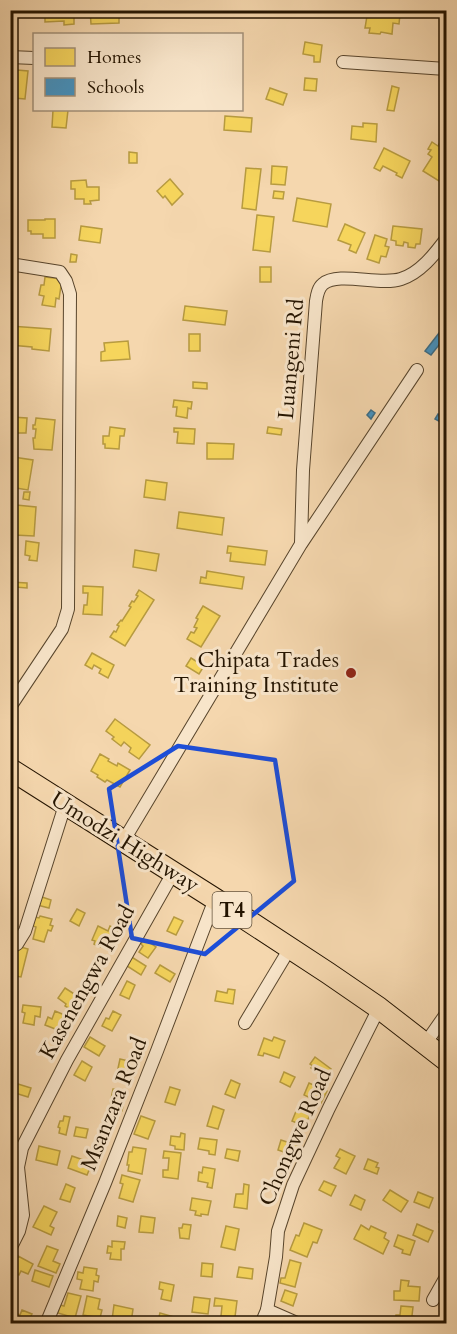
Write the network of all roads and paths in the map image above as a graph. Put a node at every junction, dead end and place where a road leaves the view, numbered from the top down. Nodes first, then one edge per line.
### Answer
1 (10, 57) edge
2 (33, 58) edge
3 (343, 62) dead end
4 (447, 69) edge
5 (447, 239) edge
6 (10, 264) edge
7 (417, 370) dead end
8 (301, 544) junction
9 (10, 707) edge
10 (10, 769) edge
11 (65, 805) junction
12 (124, 840) junction
13 (173, 873) junction
14 (215, 898) junction
15 (10, 948) edge
16 (290, 948) junction
17 (379, 1008) junction
18 (447, 1014) edge
19 (245, 1023) dead end
20 (425, 1044) junction
21 (447, 1060) edge
22 (10, 1250) edge
23 (447, 1277) edge
24 (433, 1299) dead end
25 (267, 1310) junction
26 (46, 1323) edge
27 (261, 1323) edge
28 (299, 1323) edge

1 - 2 street
3 - 4 street
5 - 8 street, Luangeni Rd
6 - 9 street
7 - 8 street, Luangeni Rd
8 - 12 street, Luangeni Rd
10 - 11 highway, Umodzi Highway / T4
11 - 12 highway, Umodzi Highway / T4
11 - 15 street
12 - 13 highway, Umodzi Highway / T4
13 - 14 highway, Umodzi Highway / T4
13 - 22 street, Kasenengwa Road
14 - 16 highway, Umodzi Highway / T4
14 - 26 street, Msanzara Road
16 - 17 highway, Umodzi Highway / T4
16 - 19 street
17 - 20 highway, Umodzi Highway / T4
17 - 25 street, Chongwe Road
18 - 20 street
20 - 21 highway, Umodzi Highway / T4
23 - 24 street
25 - 27 street, Chongwe Road
25 - 28 street

